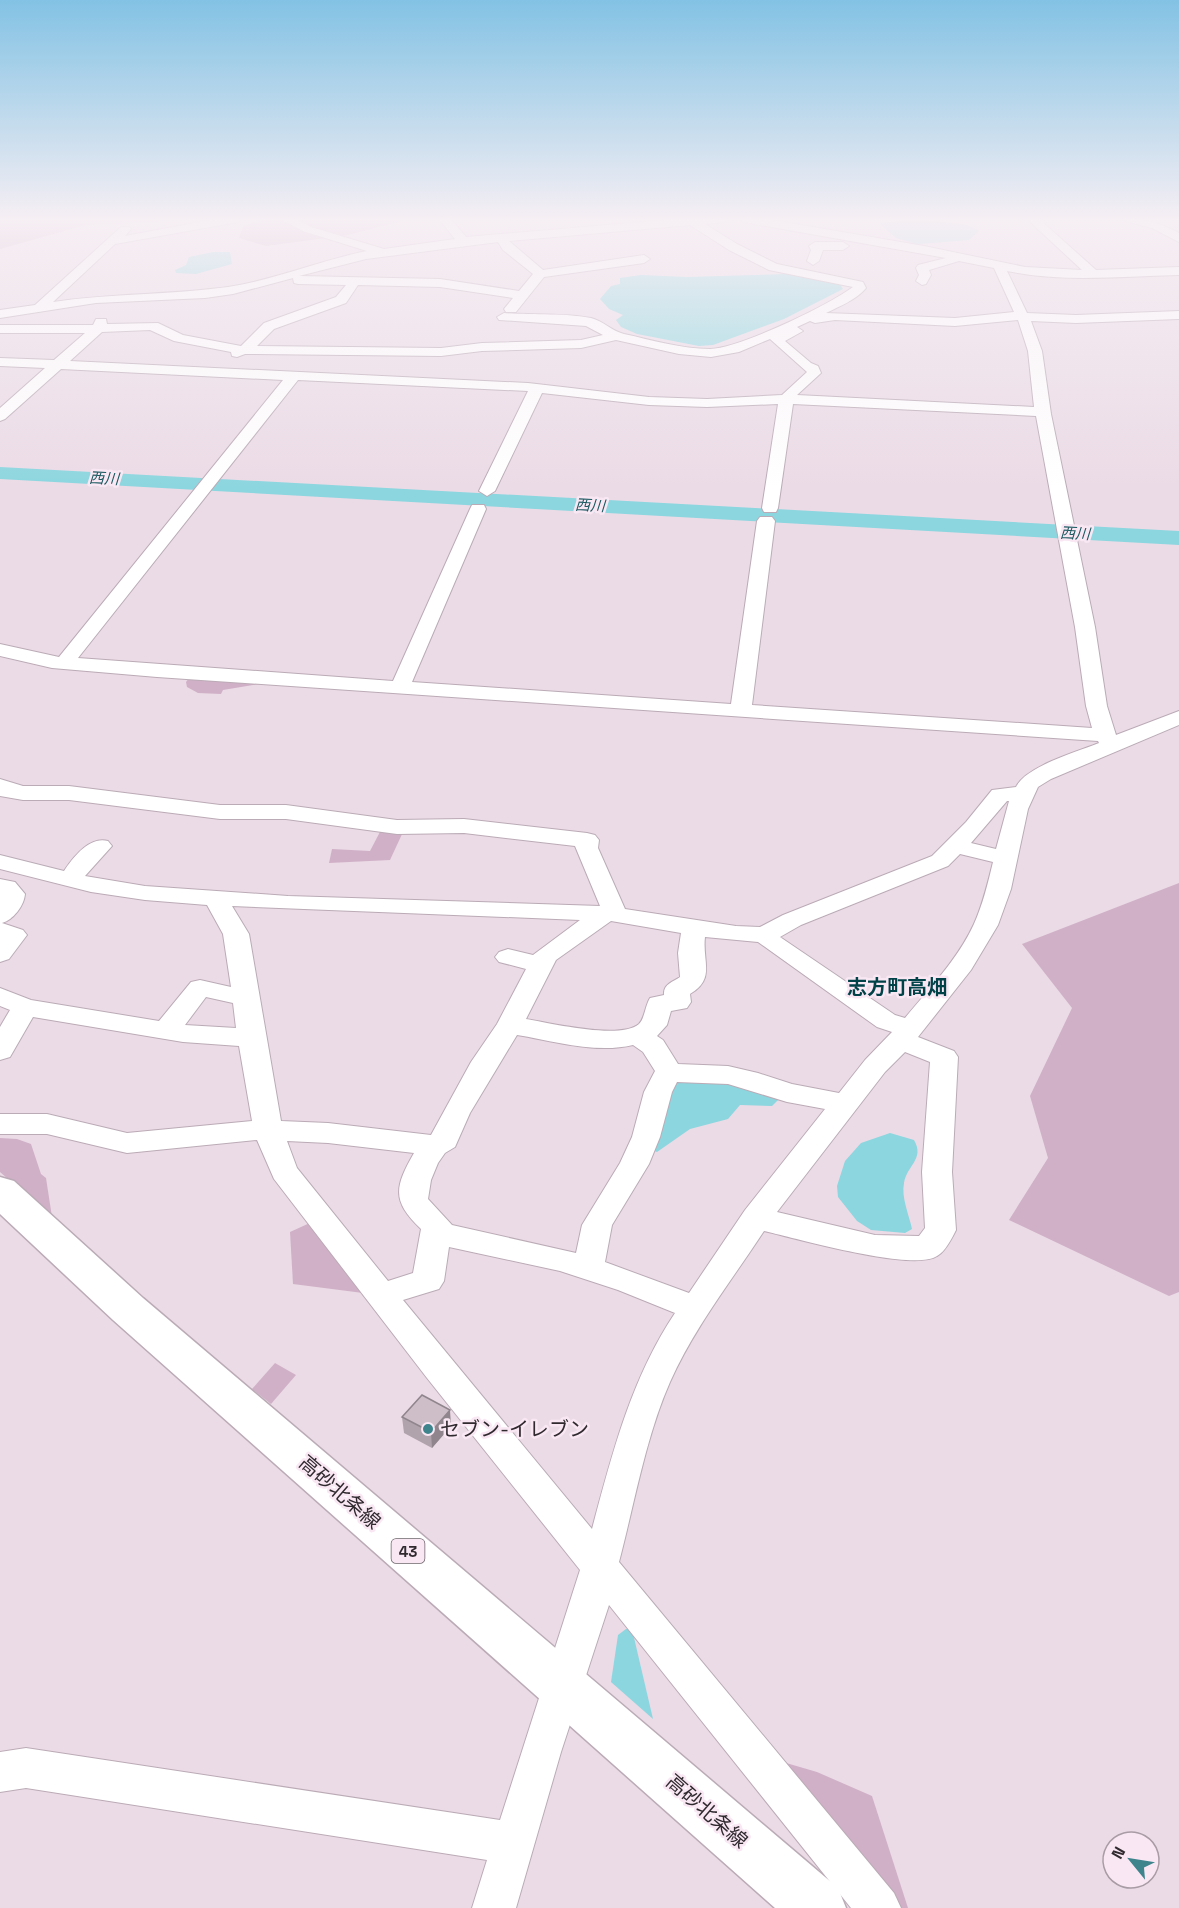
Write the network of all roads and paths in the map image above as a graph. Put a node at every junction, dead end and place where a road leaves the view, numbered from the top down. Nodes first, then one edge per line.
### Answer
1 (39, 308) edge
2 (104, 308) edge
3 (319, 308) edge
4 (511, 308) edge
5 (825, 308) edge
6 (1019, 308) edge
7 (0, 314) edge
8 (1179, 315) edge
9 (835, 316) junction
10 (1024, 316) junction
11 (504, 317) junction
12 (786, 326) junction
13 (0, 329) edge
14 (98, 329) junction
15 (417, 336) dead end
16 (616, 336) junction
17 (489, 347) junction
18 (241, 350) junction
19 (402, 351) junction
20 (0, 362) edge
21 (57, 365) junction
22 (214, 372) junction
23 (294, 376) junction
24 (448, 383) junction
25 (537, 388) junction
26 (786, 399) junction
27 (1042, 412) junction
28 (0, 416) edge
29 (487, 491) dead end
30 (478, 508) dead end
31 (0, 650) edge
32 (64, 663) junction
33 (400, 687) junction
34 (741, 710) junction
35 (1179, 717) edge
36 (1108, 740) junction
37 (0, 786) edge
38 (1023, 793) junction
39 (100, 846) dead end
40 (956, 846) junction
41 (1006, 858) junction
42 (0, 862) edge
43 (72, 880) junction
44 (0, 886) edge
45 (215, 898) junction
46 (609, 914) junction
47 (0, 916) edge
48 (694, 928) junction
49 (0, 930) edge
50 (765, 935) junction
51 (0, 954) edge
52 (508, 957) dead end
53 (540, 964) junction
54 (0, 996) edge
55 (246, 998) junction
56 (25, 1007) junction
57 (510, 1025) junction
58 (166, 1030) junction
59 (905, 1034) junction
60 (640, 1037) junction
61 (251, 1038) junction
62 (0, 1051) edge
63 (670, 1073) junction
64 (847, 1104) junction
65 (0, 1124) edge
66 (268, 1130) junction
67 (435, 1146) junction
68 (0, 1191) edge
69 (756, 1218) junction
70 (436, 1233) junction
71 (588, 1269) junction
72 (381, 1295) junction
73 (695, 1308) junction
74 (600, 1568) junction
75 (564, 1686) junction
76 (0, 1772) edge
77 (513, 1843) junction
78 (494, 1908) edge
79 (818, 1908) edge
80 (879, 1908) edge

1 - 7 street
2 - 14 street
3 - 18 street
4 - 11 street
5 - 12 street
6 - 10 street
8 - 10 street
9 - 10 street
9 - 12 street
9 - 26 street
10 - 27 street
11 - 16 street
11 - 17 street
12 - 16 street
13 - 14 street
14 - 18 street
14 - 21 street
15 - 19 street
16 - 17 street
17 - 19 street
17 - 24 street
18 - 19 street
18 - 22 street
20 - 21 street
21 - 22 street
21 - 28 street
22 - 23 street
23 - 24 street
23 - 32 street
24 - 25 street
25 - 26 street
25 - 29 street
26 - 27 street
26 - 34 street
27 - 36 street
30 - 33 street
31 - 32 street
32 - 33 street
33 - 34 street
34 - 36 street
35 - 36 street
36 - 38 street
37 - 46 street
38 - 40 street
38 - 41 street
39 - 43 street
40 - 41 street
40 - 50 street
41 - 59 street
42 - 43 street
43 - 45 street
44 - 47 street
45 - 46 street
45 - 55 street
46 - 48 street
46 - 53 street
48 - 50 street
48 - 60 street
49 - 51 street
50 - 59 street
52 - 53 street
53 - 57 street
54 - 56 street
55 - 58 street
55 - 61 street
56 - 58 street
56 - 62 street
57 - 60 street
57 - 67 street
58 - 61 street
59 - 64 street
59 - 69 street
60 - 63 street
61 - 66 street
63 - 64 street
63 - 71 street
64 - 69 street
65 - 66 street
66 - 67 street
66 - 72 street
67 - 70 street
68 - 75 main road, 高砂北条線 / 43
69 - 73 street
70 - 71 street
70 - 72 street
71 - 73 street
72 - 74 street
73 - 74 street
74 - 75 street
74 - 80 street
75 - 77 street
75 - 79 main road, 高砂北条線 / 43
76 - 77 street
77 - 78 street

